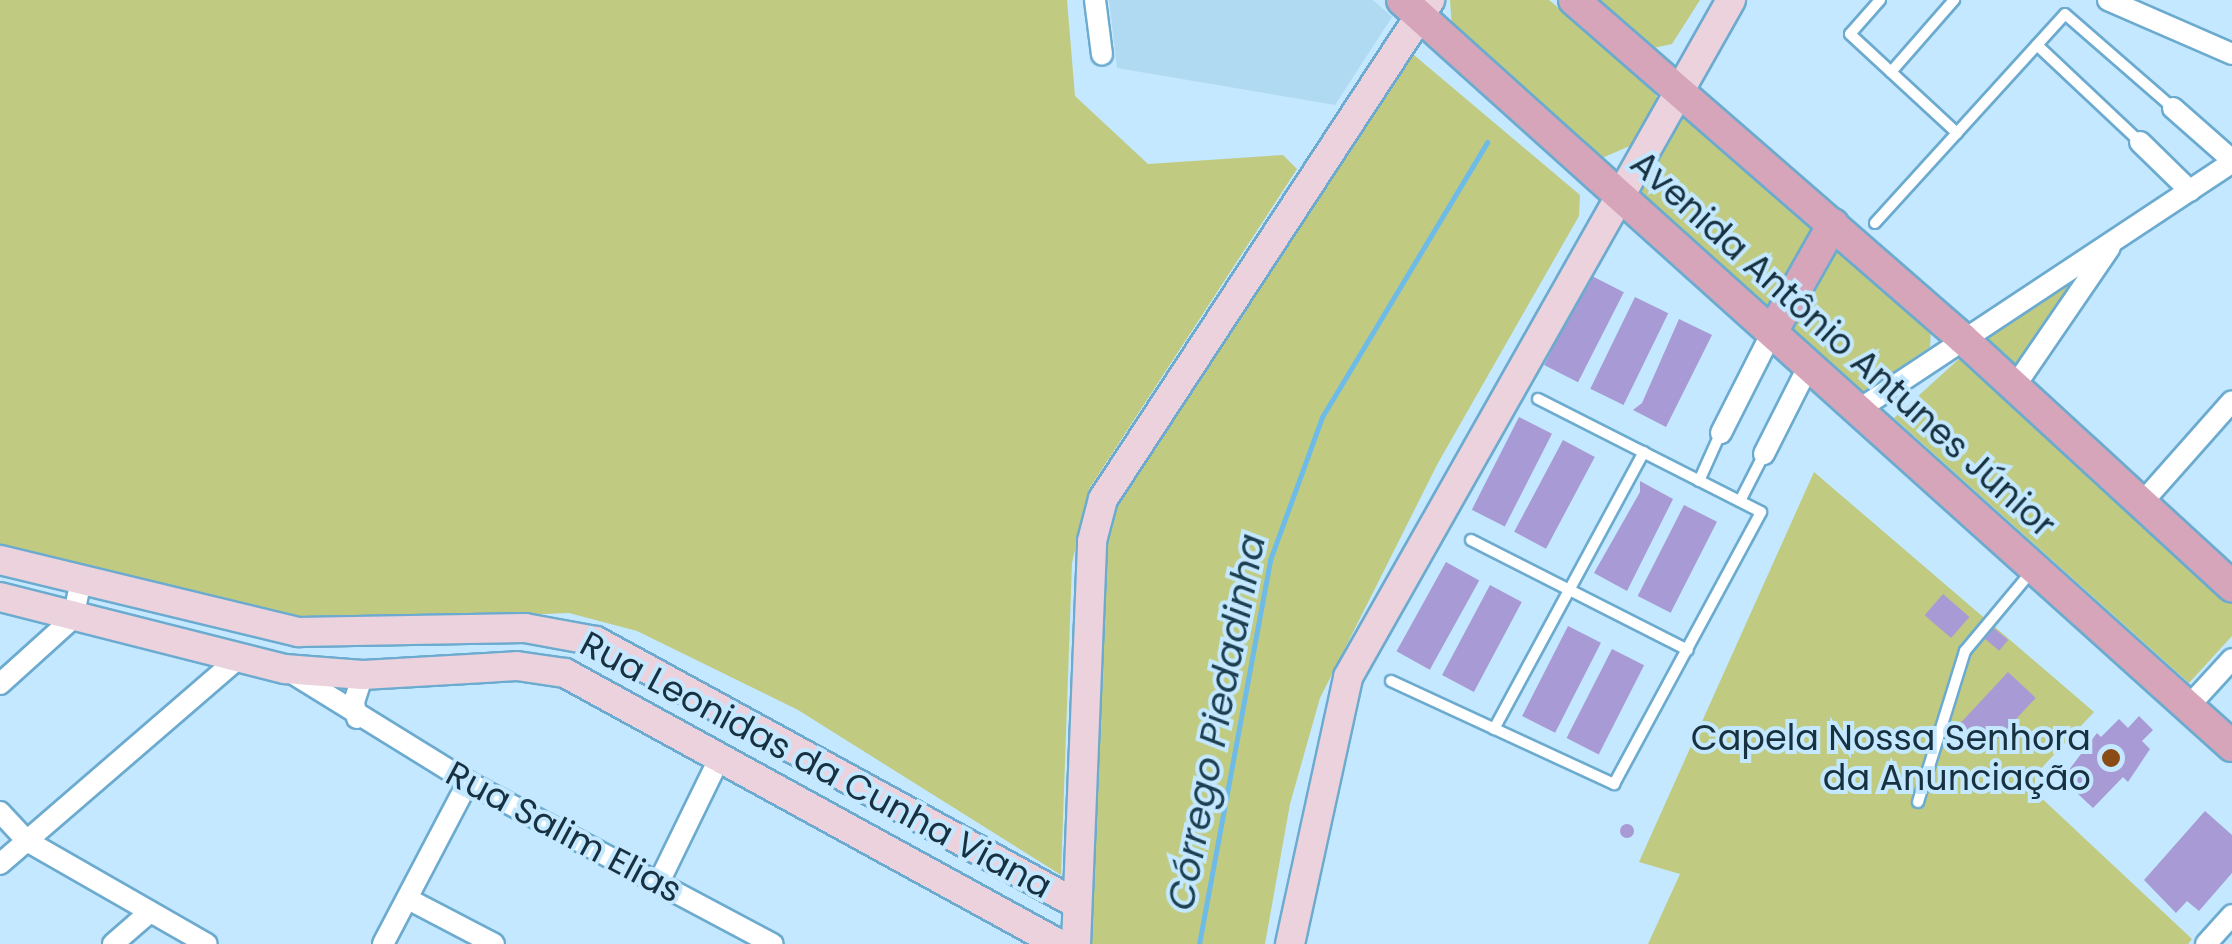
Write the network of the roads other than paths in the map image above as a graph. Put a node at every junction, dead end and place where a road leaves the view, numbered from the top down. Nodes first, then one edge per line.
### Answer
1 (1095, 0) edge
2 (1574, 0) edge
3 (1731, 0) edge
4 (1880, 0) edge
5 (1954, 0) edge
6 (2108, 0) edge
7 (1417, 5) edge
8 (2036, 45) junction
9 (2232, 54) edge
10 (1102, 55) dead end
11 (1891, 72) junction
12 (1680, 92) junction
13 (2173, 108) joint
14 (1957, 132) junction
15 (2140, 142) joint
16 (2232, 162) edge
17 (2190, 190) junction
18 (1620, 196) junction
19 (1876, 223) dead end
20 (1833, 224) junction
21 (2116, 237) junction
22 (1772, 332) junction
23 (1962, 338) junction
24 (1809, 365) junction
25 (2016, 386) junction
26 (1538, 399) dead end
27 (2232, 401) edge
28 (1858, 410) junction
29 (1721, 433) joint
30 (1644, 452) junction
31 (1764, 454) joint
32 (1699, 481) junction
33 (1740, 501) junction
34 (2141, 504) junction
35 (1471, 540) dead end
36 (0, 560) edge
37 (2036, 566) junction
38 (80, 581) junction
39 (2232, 586) edge
40 (1570, 589) junction
41 (0, 597) edge
42 (73, 618) junction
43 (1688, 650) junction
44 (2232, 659) edge
45 (236, 660) junction
46 (285, 668) junction
47 (363, 674) junction
48 (1391, 681) dead end
49 (0, 684) edge
50 (2188, 707) junction
51 (357, 718) junction
52 (1494, 730) junction
53 (2232, 746) edge
54 (719, 759) junction
55 (816, 762) junction
56 (468, 782) junction
57 (1918, 802) dead end
58 (0, 812) edge
59 (27, 840) junction
60 (0, 864) edge
61 (659, 882) junction
62 (408, 899) junction
63 (1077, 904) junction
64 (150, 912) junction
65 (2232, 914) edge
66 (113, 944) edge
67 (207, 944) edge
68 (383, 944) edge
69 (494, 944) edge
70 (773, 944) edge
71 (1059, 944) edge
72 (1076, 944) edge
73 (1290, 944) edge
74 (2206, 944) edge

1 - 10 street
2 - 12 main road
3 - 12 street
4 - 11 lane
5 - 11 lane
6 - 9 street
7 - 18 main road, Avenida Antônio Antunes Júnior
7 - 63 street
8 - 13 lane
8 - 14 lane
8 - 15 lane
11 - 14 lane
12 - 18 street
12 - 20 main road
13 - 16 street
14 - 19 lane
15 - 17 street
16 - 17 street
17 - 21 street
18 - 22 main road, Avenida Antônio Antunes Júnior
18 - 73 street
20 - 22 main road
20 - 23 main road
21 - 23 street
21 - 25 street
22 - 24 main road, Avenida Antônio Antunes Júnior
22 - 29 street
23 - 25 main road
23 - 28 street
24 - 28 main road, Avenida Antônio Antunes Júnior
24 - 31 street
25 - 34 main road
26 - 30 lane
27 - 34 street
28 - 37 main road, Avenida Antônio Antunes Júnior
29 - 32 lane
30 - 32 lane
30 - 40 lane
31 - 33 lane
32 - 33 lane
33 - 43 lane
34 - 39 main road
35 - 40 lane
36 - 38 street, Rua Leonidas da Cunha Viana
37 - 50 main road, Avenida Antônio Antunes Júnior
37 - 57 lane
38 - 42 street
38 - 55 street, Rua Leonidas da Cunha Viana
40 - 43 lane
40 - 52 lane
41 - 42 street, Rua Leonidas da Cunha Viana
42 - 45 street, Rua Leonidas da Cunha Viana
42 - 49 street
43 - 52 lane
44 - 50 street
45 - 46 street, Rua Leonidas da Cunha Viana
45 - 59 street
46 - 47 street, Rua Leonidas da Cunha Viana
46 - 51 street, Rua Salim Elias
47 - 51 street
47 - 54 street, Rua Leonidas da Cunha Viana
48 - 52 lane
50 - 53 main road, Avenida Antônio Antunes Júnior
51 - 56 street, Rua Salim Elias
54 - 55 street
54 - 61 street
54 - 71 street, Rua Leonidas da Cunha Viana
55 - 63 street, Rua Leonidas da Cunha Viana
56 - 61 street, Rua Salim Elias
56 - 62 street
58 - 59 street
59 - 60 street
59 - 64 street
61 - 70 street, Rua Salim Elias
62 - 68 street
62 - 69 street
63 - 72 street
64 - 66 street
64 - 67 street
65 - 74 street

